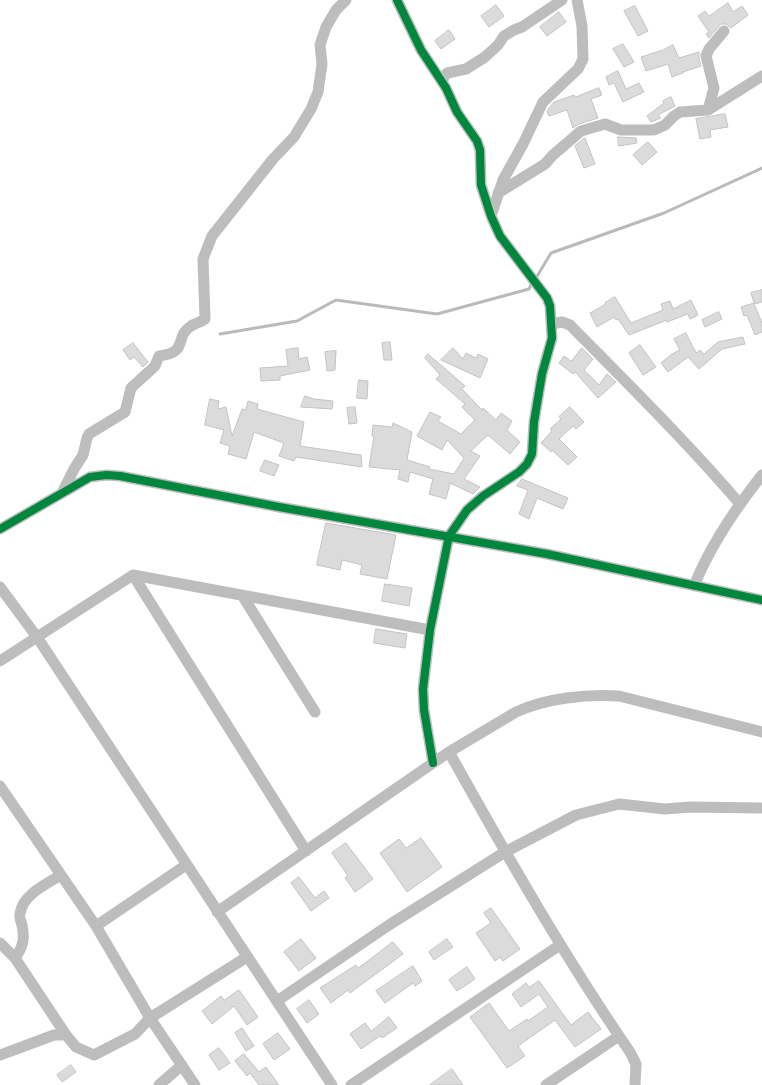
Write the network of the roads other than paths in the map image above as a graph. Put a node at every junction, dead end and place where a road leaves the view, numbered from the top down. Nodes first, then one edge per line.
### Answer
1 (346, 0) edge
2 (397, 0) edge
3 (562, 0) edge
4 (577, 0) edge
5 (724, 31) dead end
6 (762, 76) edge
7 (442, 82) junction
8 (708, 110) junction
9 (498, 193) junction
10 (491, 216) junction
11 (552, 324) junction
12 (762, 475) edge
13 (63, 491) junction
14 (740, 504) junction
15 (0, 529) edge
16 (449, 536) junction
17 (133, 575) junction
18 (694, 586) junction
19 (0, 587) edge
20 (242, 595) junction
21 (762, 600) edge
22 (430, 630) junction
23 (37, 637) junction
24 (0, 662) edge
25 (315, 712) dead end
26 (762, 732) edge
27 (450, 752) junction
28 (433, 763) junction
29 (0, 786) edge
30 (762, 808) edge
31 (306, 851) junction
32 (505, 852) junction
33 (186, 865) junction
34 (61, 874) junction
35 (217, 912) junction
36 (96, 926) junction
37 (0, 943) edge
38 (560, 945) junction
39 (247, 957) junction
40 (15, 958) junction
41 (277, 1001) junction
42 (150, 1018) junction
43 (66, 1035) junction
44 (620, 1036) junction
45 (0, 1055) edge
46 (182, 1065) junction
47 (159, 1085) edge
48 (195, 1085) edge
49 (332, 1085) edge
50 (351, 1085) edge
51 (546, 1085) edge
52 (635, 1085) edge

1 - 13 street
2 - 7 street
3 - 7 street
4 - 9 street
5 - 8 street
6 - 8 street
7 - 10 street
8 - 9 street
9 - 10 street
10 - 11 street
11 - 14 street
11 - 16 street
12 - 14 street
13 - 15 street
13 - 16 street
14 - 18 street
16 - 18 street
16 - 22 street
17 - 20 street
17 - 23 street
17 - 31 street
18 - 21 street
19 - 23 street
20 - 22 street
20 - 25 street
22 - 28 street
23 - 24 street
23 - 33 street
26 - 27 street
27 - 28 street
27 - 32 street
28 - 31 street
29 - 34 street
30 - 32 street
31 - 35 street
32 - 38 street
32 - 41 street
33 - 35 street
33 - 36 street
34 - 36 street
34 - 40 street
35 - 39 street
36 - 42 street
37 - 40 street
38 - 44 street
38 - 50 street
39 - 41 street
39 - 42 street
40 - 43 street
41 - 49 street
42 - 43 street
42 - 46 street
43 - 45 street
44 - 51 street
44 - 52 street
46 - 47 street
46 - 48 street

